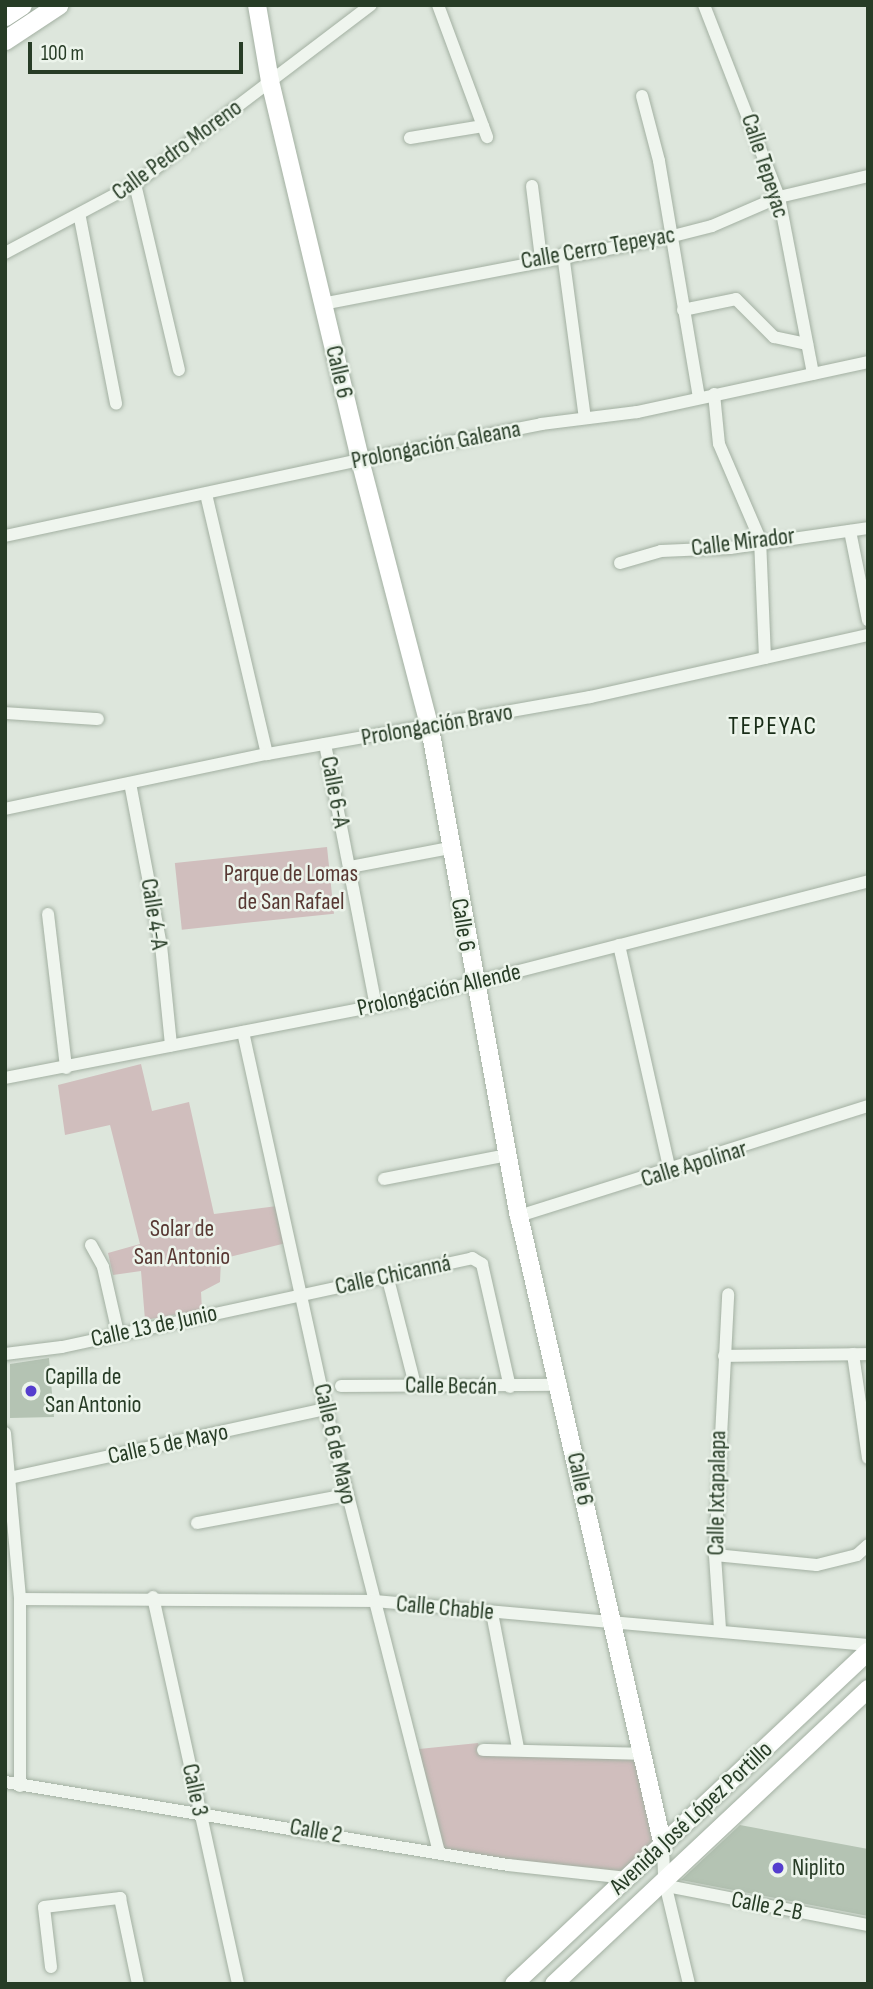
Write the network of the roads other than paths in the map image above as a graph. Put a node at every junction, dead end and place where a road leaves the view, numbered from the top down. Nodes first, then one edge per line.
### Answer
1 (22, 5) edge
2 (58, 5) edge
3 (257, 5) edge
4 (371, 5) edge
5 (438, 5) edge
6 (704, 5) edge
7 (8, 23) edge
8 (270, 81) junction
9 (642, 96) dead end
10 (410, 138) dead end
11 (868, 176) edge
12 (135, 184) junction
13 (532, 186) dead end
14 (779, 197) junction
15 (80, 218) junction
16 (669, 237) junction
17 (5, 253) edge
18 (563, 254) junction
19 (541, 258) junction
20 (322, 304) junction
21 (683, 310) junction
22 (807, 344) junction
23 (868, 362) edge
24 (179, 370) dead end
25 (813, 374) junction
26 (714, 394) junction
27 (699, 398) junction
28 (116, 404) dead end
29 (585, 418) junction
30 (360, 460) junction
31 (206, 494) junction
32 (868, 528) edge
33 (850, 531) junction
34 (5, 536) edge
35 (761, 539) junction
36 (620, 563) dead end
37 (868, 620) edge
38 (868, 635) edge
39 (765, 658) junction
40 (5, 713) edge
41 (98, 719) dead end
42 (430, 728) junction
43 (325, 744) junction
44 (267, 754) junction
45 (130, 783) junction
46 (5, 809) edge
47 (450, 848) junction
48 (350, 867) junction
49 (868, 881) edge
50 (48, 914) dead end
51 (619, 945) junction
52 (472, 983) junction
53 (376, 1006) junction
54 (243, 1032) junction
55 (171, 1046) junction
56 (66, 1068) junction
57 (5, 1078) edge
58 (868, 1106) edge
59 (507, 1154) junction
60 (670, 1171) junction
61 (384, 1179) dead end
62 (519, 1216) junction
63 (90, 1245) dead end
64 (388, 1279) junction
65 (301, 1293) junction
66 (728, 1294) dead end
67 (118, 1333) junction
68 (5, 1353) edge
69 (853, 1354) junction
70 (868, 1354) edge
71 (724, 1356) junction
72 (415, 1385) junction
73 (561, 1385) junction
74 (341, 1386) dead end
75 (510, 1387) junction
76 (326, 1409) junction
77 (5, 1433) edge
78 (868, 1458) edge
79 (9, 1478) junction
80 (346, 1495) junction
81 (8, 1502) edge
82 (197, 1523) dead end
83 (868, 1545) edge
84 (715, 1555) junction
85 (153, 1597) junction
86 (20, 1599) junction
87 (375, 1601) junction
88 (492, 1612) junction
89 (610, 1624) junction
90 (720, 1629) junction
91 (868, 1646) edge
92 (868, 1652) edge
93 (868, 1689) edge
94 (518, 1748) junction
95 (484, 1750) dead end
96 (643, 1754) junction
97 (5, 1782) edge
98 (20, 1786) junction
99 (199, 1810) junction
100 (663, 1846) junction
101 (439, 1853) junction
102 (627, 1878) junction
103 (665, 1883) junction
104 (868, 1925) edge
105 (51, 1967) dead end
106 (138, 1984) edge
107 (238, 1984) edge
108 (514, 1984) edge
109 (554, 1984) edge
110 (689, 1984) edge

1 - 7 main road
2 - 7 main road
3 - 8 street, Calle 6
4 - 8 street, Calle Pedro Moreno
5 - 10 street
6 - 14 street, Calle Tepeyac
8 - 12 street, Calle Pedro Moreno
8 - 20 street, Calle 6
9 - 16 street
11 - 14 street, Calle Cerro Tepeyac
12 - 15 street, Calle Pedro Moreno
12 - 24 street
13 - 19 street
14 - 16 street, Calle Cerro Tepeyac
14 - 22 street, Calle Tepeyac
15 - 17 street, Calle Pedro Moreno
15 - 28 street
16 - 18 street, Calle Cerro Tepeyac
16 - 21 street
18 - 19 street, Calle Cerro Tepeyac
18 - 29 street
19 - 20 street, Calle Cerro Tepeyac
20 - 30 street, Calle 6
21 - 22 street
21 - 27 street
22 - 25 street, Calle Tepeyac
23 - 25 street, Prolongación Galeana
25 - 26 street, Prolongación Galeana
26 - 27 street, Prolongación Galeana
26 - 35 street
27 - 29 street, Prolongación Galeana
29 - 30 street, Prolongación Galeana
30 - 31 street, Prolongación Galeana
30 - 42 street, Calle 6
31 - 34 street, Prolongación Galeana
31 - 44 street
32 - 33 street, Calle Mirador
33 - 35 street, Calle Mirador
33 - 37 street
35 - 36 street, Calle Mirador
35 - 39 street
38 - 39 street, Prolongación Bravo
39 - 42 street, Prolongación Bravo
40 - 41 street
42 - 43 street, Prolongación Bravo
42 - 47 street, Calle 6
43 - 44 street, Prolongación Bravo
43 - 48 street, Calle 6-A
44 - 45 street, Prolongación Bravo
45 - 46 street, Prolongación Bravo
45 - 55 street, Calle 4-A
47 - 48 street
47 - 52 street, Calle 6
48 - 53 street, Calle 6-A
49 - 51 street, Prolongación Allende
50 - 56 street
51 - 52 street, Prolongación Allende
51 - 60 street
52 - 53 street, Prolongación Allende
52 - 59 street, Calle 6
53 - 54 street, Prolongación Allende
54 - 55 street, Prolongación Allende
54 - 65 street, Calle 6 de Mayo
55 - 56 street, Prolongación Allende
56 - 57 street, Prolongación Allende
58 - 60 street, Calle Apolinar
59 - 61 street
59 - 62 street, Calle 6
60 - 62 street, Calle Apolinar
62 - 73 street, Calle 6
63 - 67 street
64 - 65 street, Calle Chicanná
64 - 72 street
64 - 75 street, Calle Chicanná
65 - 67 street, Calle 13 de Junio
65 - 76 street, Calle 6 de Mayo
66 - 71 street, Calle Ixtapalapa
67 - 68 street, Calle 13 de Junio
69 - 70 street
69 - 71 street
69 - 78 street
71 - 84 street, Calle Ixtapalapa
72 - 74 street, Calle Becán
72 - 75 street, Calle Becán
73 - 75 street, Calle Becán
73 - 89 street, Calle 6
76 - 79 street, Calle 5 de Mayo
76 - 80 street, Calle 6 de Mayo
77 - 79 street
79 - 81 street
80 - 82 street
80 - 87 street, Calle 6 de Mayo
81 - 86 street
83 - 84 street
84 - 90 street, Calle Ixtapalapa
85 - 86 street, Calle Chable
85 - 87 street, Calle Chable
85 - 99 street, Calle 3
86 - 98 street
87 - 88 street, Calle Chable
87 - 101 street, Calle 6 de Mayo
88 - 89 street, Calle Chable
88 - 94 street
89 - 90 street, Calle Chable
89 - 96 street, Calle 6
90 - 91 street, Calle Chable
92 - 100 street, Avenida José López Portillo
93 - 103 street, Avenida José López Portillo
94 - 95 street
94 - 96 street
96 - 100 street, Calle 6
97 - 98 street, Calle 2
98 - 99 street, Calle 2
99 - 101 street, Calle 2
99 - 107 street, Calle 3
100 - 102 street, Avenida José López Portillo
100 - 103 street
101 - 102 street, Calle 2
102 - 108 street, Avenida José López Portillo
103 - 104 street, Calle 2-B
103 - 109 street, Avenida José López Portillo
103 - 110 street
105 - 106 street

